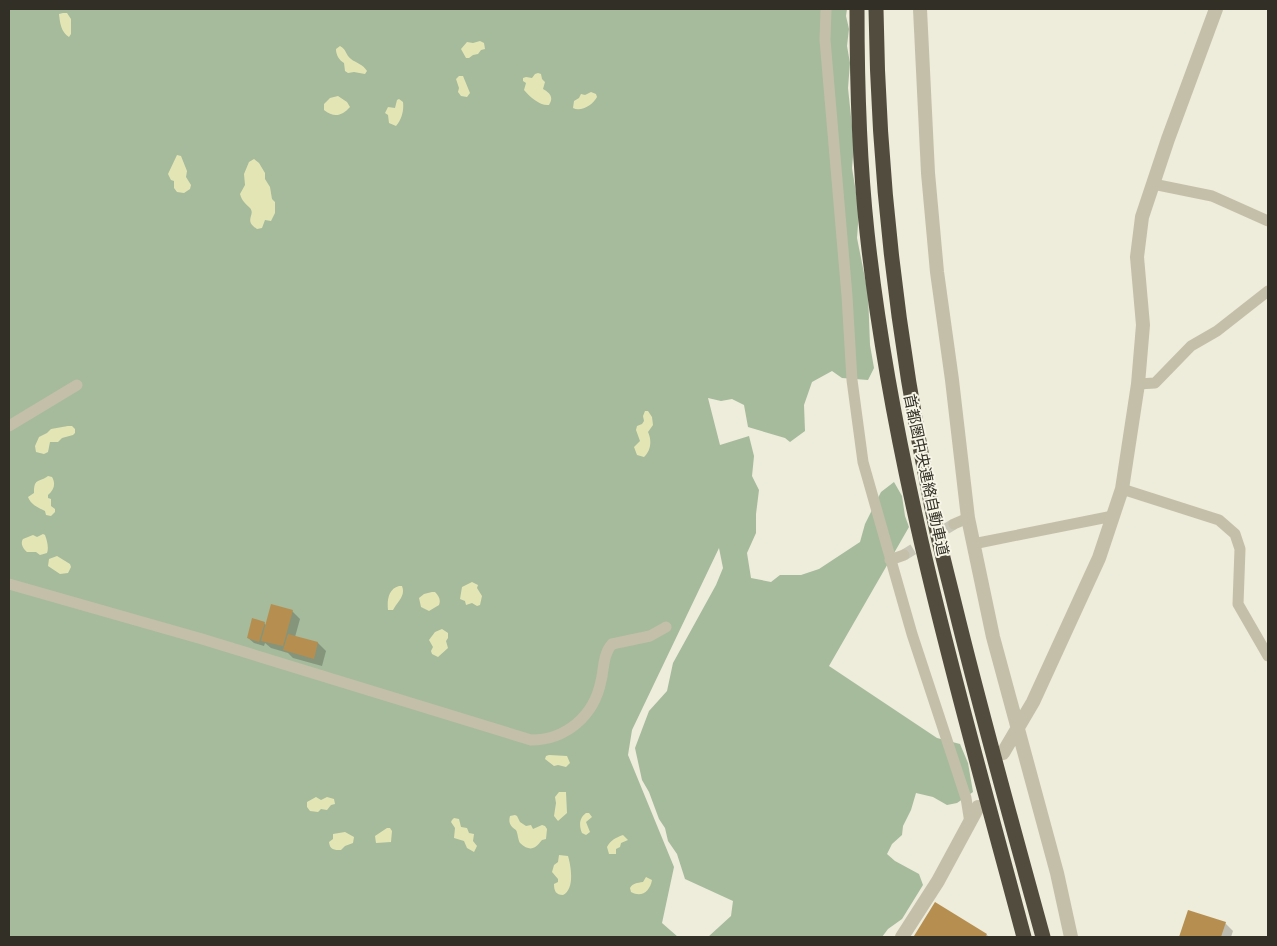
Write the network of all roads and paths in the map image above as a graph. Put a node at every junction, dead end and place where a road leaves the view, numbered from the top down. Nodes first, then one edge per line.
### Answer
1 (826, 9) edge
2 (857, 9) edge
3 (876, 9) edge
4 (920, 9) edge
5 (1216, 9) edge
6 (1153, 184) junction
7 (1268, 221) edge
8 (1268, 291) edge
9 (1138, 384) junction
10 (77, 385) dead end
11 (9, 426) edge
12 (1122, 489) junction
13 (1113, 516) junction
14 (968, 518) junction
15 (954, 524) tunnel mouth
16 (973, 544) junction
17 (904, 555) tunnel mouth
18 (890, 560) junction
19 (9, 584) edge
20 (666, 627) dead end
21 (1268, 656) edge
22 (1018, 727) junction
23 (1004, 753) dead end
24 (978, 807) dead end
25 (970, 822) junction
26 (902, 937) edge
27 (1024, 937) edge
28 (1043, 937) edge
29 (1071, 937) edge

1 - 18 street
2 - 27 highway, 首都圏中央連絡自動車道
3 - 28 highway, 首都圏中央連絡自動車道
4 - 14 street
5 - 6 street
6 - 7 street
6 - 9 street
8 - 9 street
9 - 12 street
10 - 11 street
12 - 13 street
12 - 21 street
13 - 16 street
13 - 22 street
14 - 15 street
14 - 16 street
16 - 22 street
17 - 18 street
18 - 25 street
19 - 20 street
22 - 23 street
22 - 29 street
24 - 25 street
25 - 26 street

